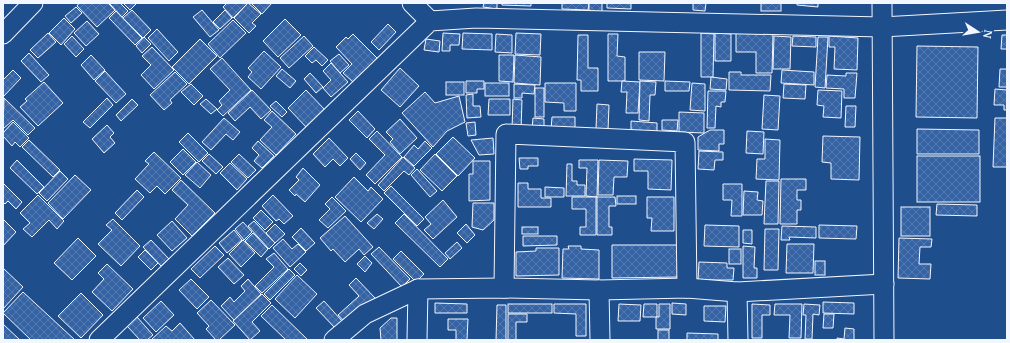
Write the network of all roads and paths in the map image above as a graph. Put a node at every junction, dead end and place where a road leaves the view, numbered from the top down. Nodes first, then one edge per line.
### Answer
1 (32, 3) edge
2 (412, 3) edge
3 (882, 3) edge
4 (476, 10) edge
5 (1007, 20) edge
6 (430, 21) junction
7 (882, 27) junction
8 (3, 34) edge
9 (884, 284) junction
10 (504, 288) junction
11 (686, 288) junction
12 (418, 289) junction
13 (599, 290) junction
14 (737, 292) junction
15 (99, 340) edge
16 (334, 340) edge
17 (417, 340) edge
18 (600, 340) edge
19 (738, 340) edge
20 (884, 340) edge

1 - 8 street
2 - 6 street
3 - 7 street
4 - 6 street
4 - 7 street
5 - 7 street
6 - 15 street
7 - 9 street
9 - 14 street
9 - 20 street
10 - 11 street
10 - 12 street
10 - 13 street
11 - 13 street
11 - 14 street
12 - 16 street
12 - 17 street
13 - 18 street
14 - 19 street

